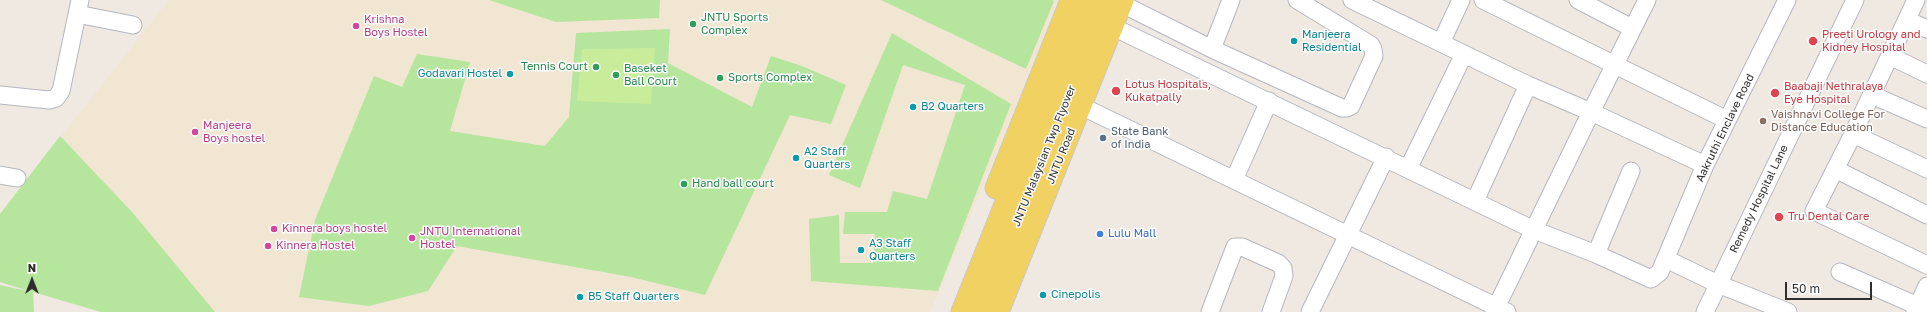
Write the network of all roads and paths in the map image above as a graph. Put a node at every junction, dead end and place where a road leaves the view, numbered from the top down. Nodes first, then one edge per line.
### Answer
1 (1072, 0) edge
2 (1087, 0) edge
3 (1231, 0) edge
4 (1297, 0) edge
5 (1352, 0) edge
6 (1461, 0) edge
7 (1483, 0) edge
8 (1578, 0) edge
9 (1647, 0) edge
10 (1787, 0) edge
11 (1855, 0) edge
12 (1916, 0) edge
13 (1117, 1) edge
14 (79, 7) edge
15 (1907, 20) junction
16 (133, 25) dead end
17 (1113, 27) junction
18 (1632, 28) junction
19 (1927, 29) edge
20 (1441, 43) junction
21 (1212, 49) junction
22 (1464, 54) junction
23 (1890, 56) junction
24 (1614, 66) junction
25 (1927, 74) edge
26 (1528, 85) junction
27 (0, 95) edge
28 (1872, 95) junction
29 (1269, 101) junction
30 (1081, 106) junction
31 (1591, 112) junction
32 (1927, 119) edge
33 (1727, 120) junction
34 (1853, 134) junction
35 (1386, 157) junction
36 (1705, 165) junction
37 (1408, 169) junction
38 (1835, 169) junction
39 (1927, 169) edge
40 (1632, 171) dead end
41 (0, 175) edge
42 (17, 178) dead end
43 (1234, 180) junction
44 (1475, 201) junction
45 (1927, 215) edge
46 (1534, 230) junction
47 (1348, 236) junction
48 (1596, 254) junction
49 (1666, 259) junction
50 (1927, 265) edge
51 (1840, 272) dead end
52 (1718, 284) junction
53 (1927, 286) edge
54 (1920, 309) edge
55 (1278, 310) edge
56 (1499, 310) edge
57 (950, 312) edge
58 (962, 312) edge
59 (981, 312) edge
60 (998, 312) edge
61 (1210, 312) edge
62 (1310, 312) edge
63 (1705, 312) edge
64 (1788, 312) edge

1 - 57 main road
2 - 58 main road, JNTU Malaysian Twp Flyover
3 - 21 street
4 - 21 street
5 - 20 street
6 - 20 street
7 - 24 street
8 - 18 street
9 - 18 street
10 - 33 street, Aakruthi Enclave Road
11 - 52 street, Remedy Hospital Lane
12 - 15 street
13 - 17 main road, JNTU Road
13 - 21 street
13 - 59 main road, JNTU Malaysian Twp Flyover
14 - 16 street
14 - 27 street
15 - 19 street
15 - 23 street
17 - 29 street
17 - 30 main road, JNTU Road
18 - 24 street
20 - 22 street
22 - 26 street
22 - 37 street
23 - 25 street
23 - 28 street
24 - 31 street
24 - 33 street
26 - 31 street
26 - 44 street
28 - 32 street
28 - 34 street
29 - 35 street
29 - 43 street
30 - 43 street
30 - 60 main road, JNTU Road
31 - 36 street
31 - 46 street
33 - 36 street, Aakruthi Enclave Road
34 - 38 street
34 - 39 street
35 - 37 street
35 - 47 street
36 - 49 street, Aakruthi Enclave Road
37 - 44 street
38 - 45 street
38 - 50 street
40 - 48 street
41 - 42 street
43 - 47 street
44 - 46 street
46 - 48 street
46 - 56 street
47 - 56 street
47 - 62 street
48 - 49 street, Aakruthi Enclave Road
49 - 52 street
51 - 54 street
52 - 63 street, Remedy Hospital Lane
52 - 64 street
53 - 54 street
55 - 61 street

